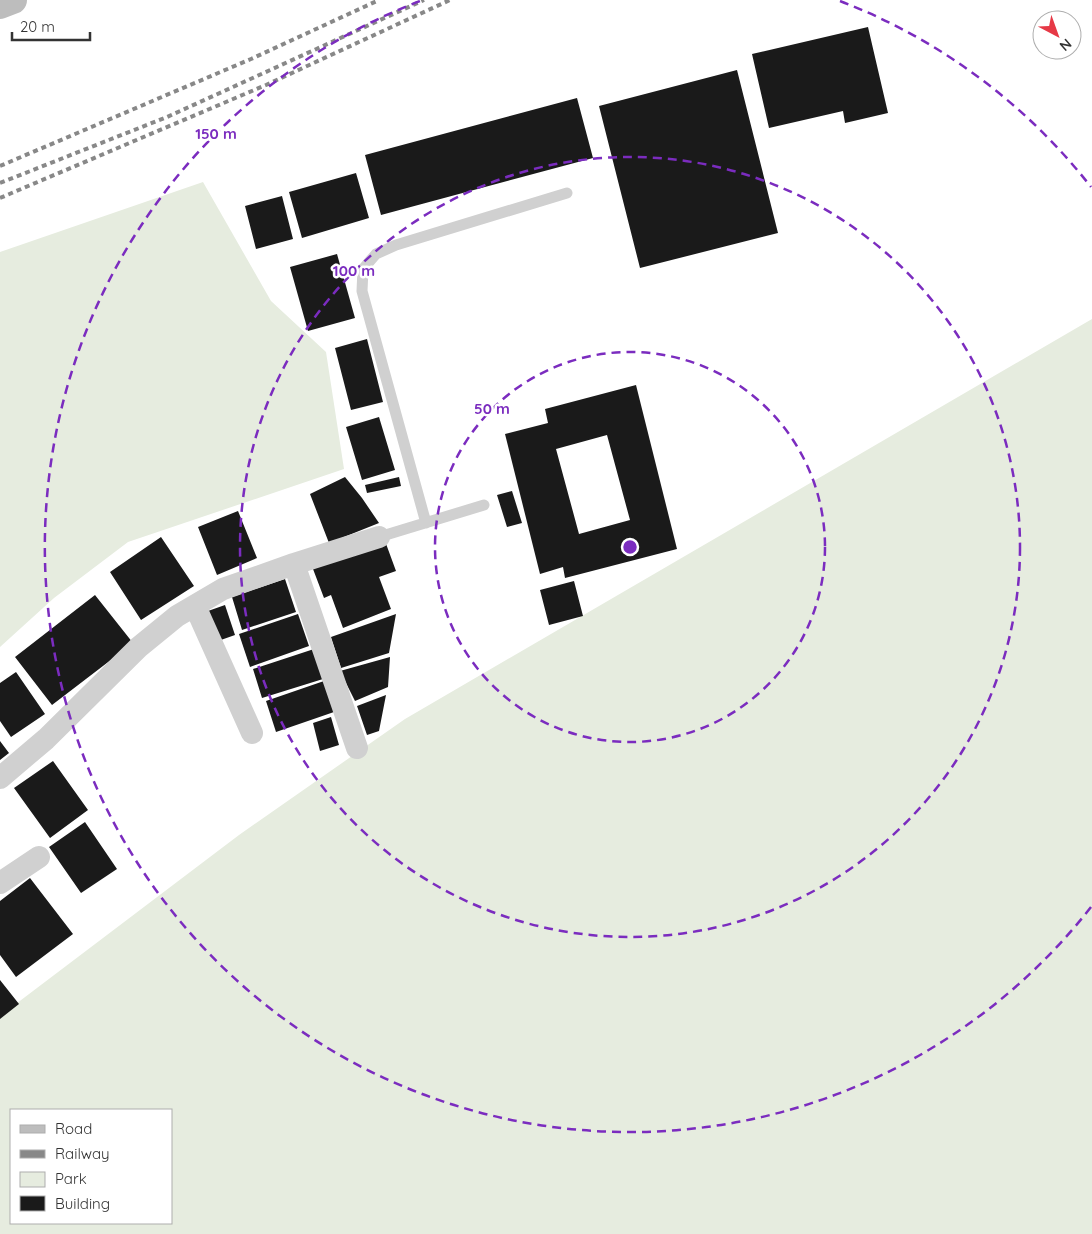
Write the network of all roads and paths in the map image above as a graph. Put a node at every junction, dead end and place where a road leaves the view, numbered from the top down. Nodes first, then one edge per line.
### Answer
1 (13, 0) edge
2 (0, 5) edge
3 (567, 193) dead end
4 (484, 505) dead end
5 (426, 522) junction
6 (379, 537) joint
7 (294, 564) junction
8 (195, 606) junction
9 (252, 733) dead end
10 (357, 748) dead end
11 (0, 778) edge
12 (39, 857) dead end
13 (0, 883) edge

1 - 2 street
3 - 5 lane
4 - 5 lane
5 - 6 lane
6 - 7 street
7 - 8 street
7 - 10 street
8 - 9 street
8 - 11 street
12 - 13 street

